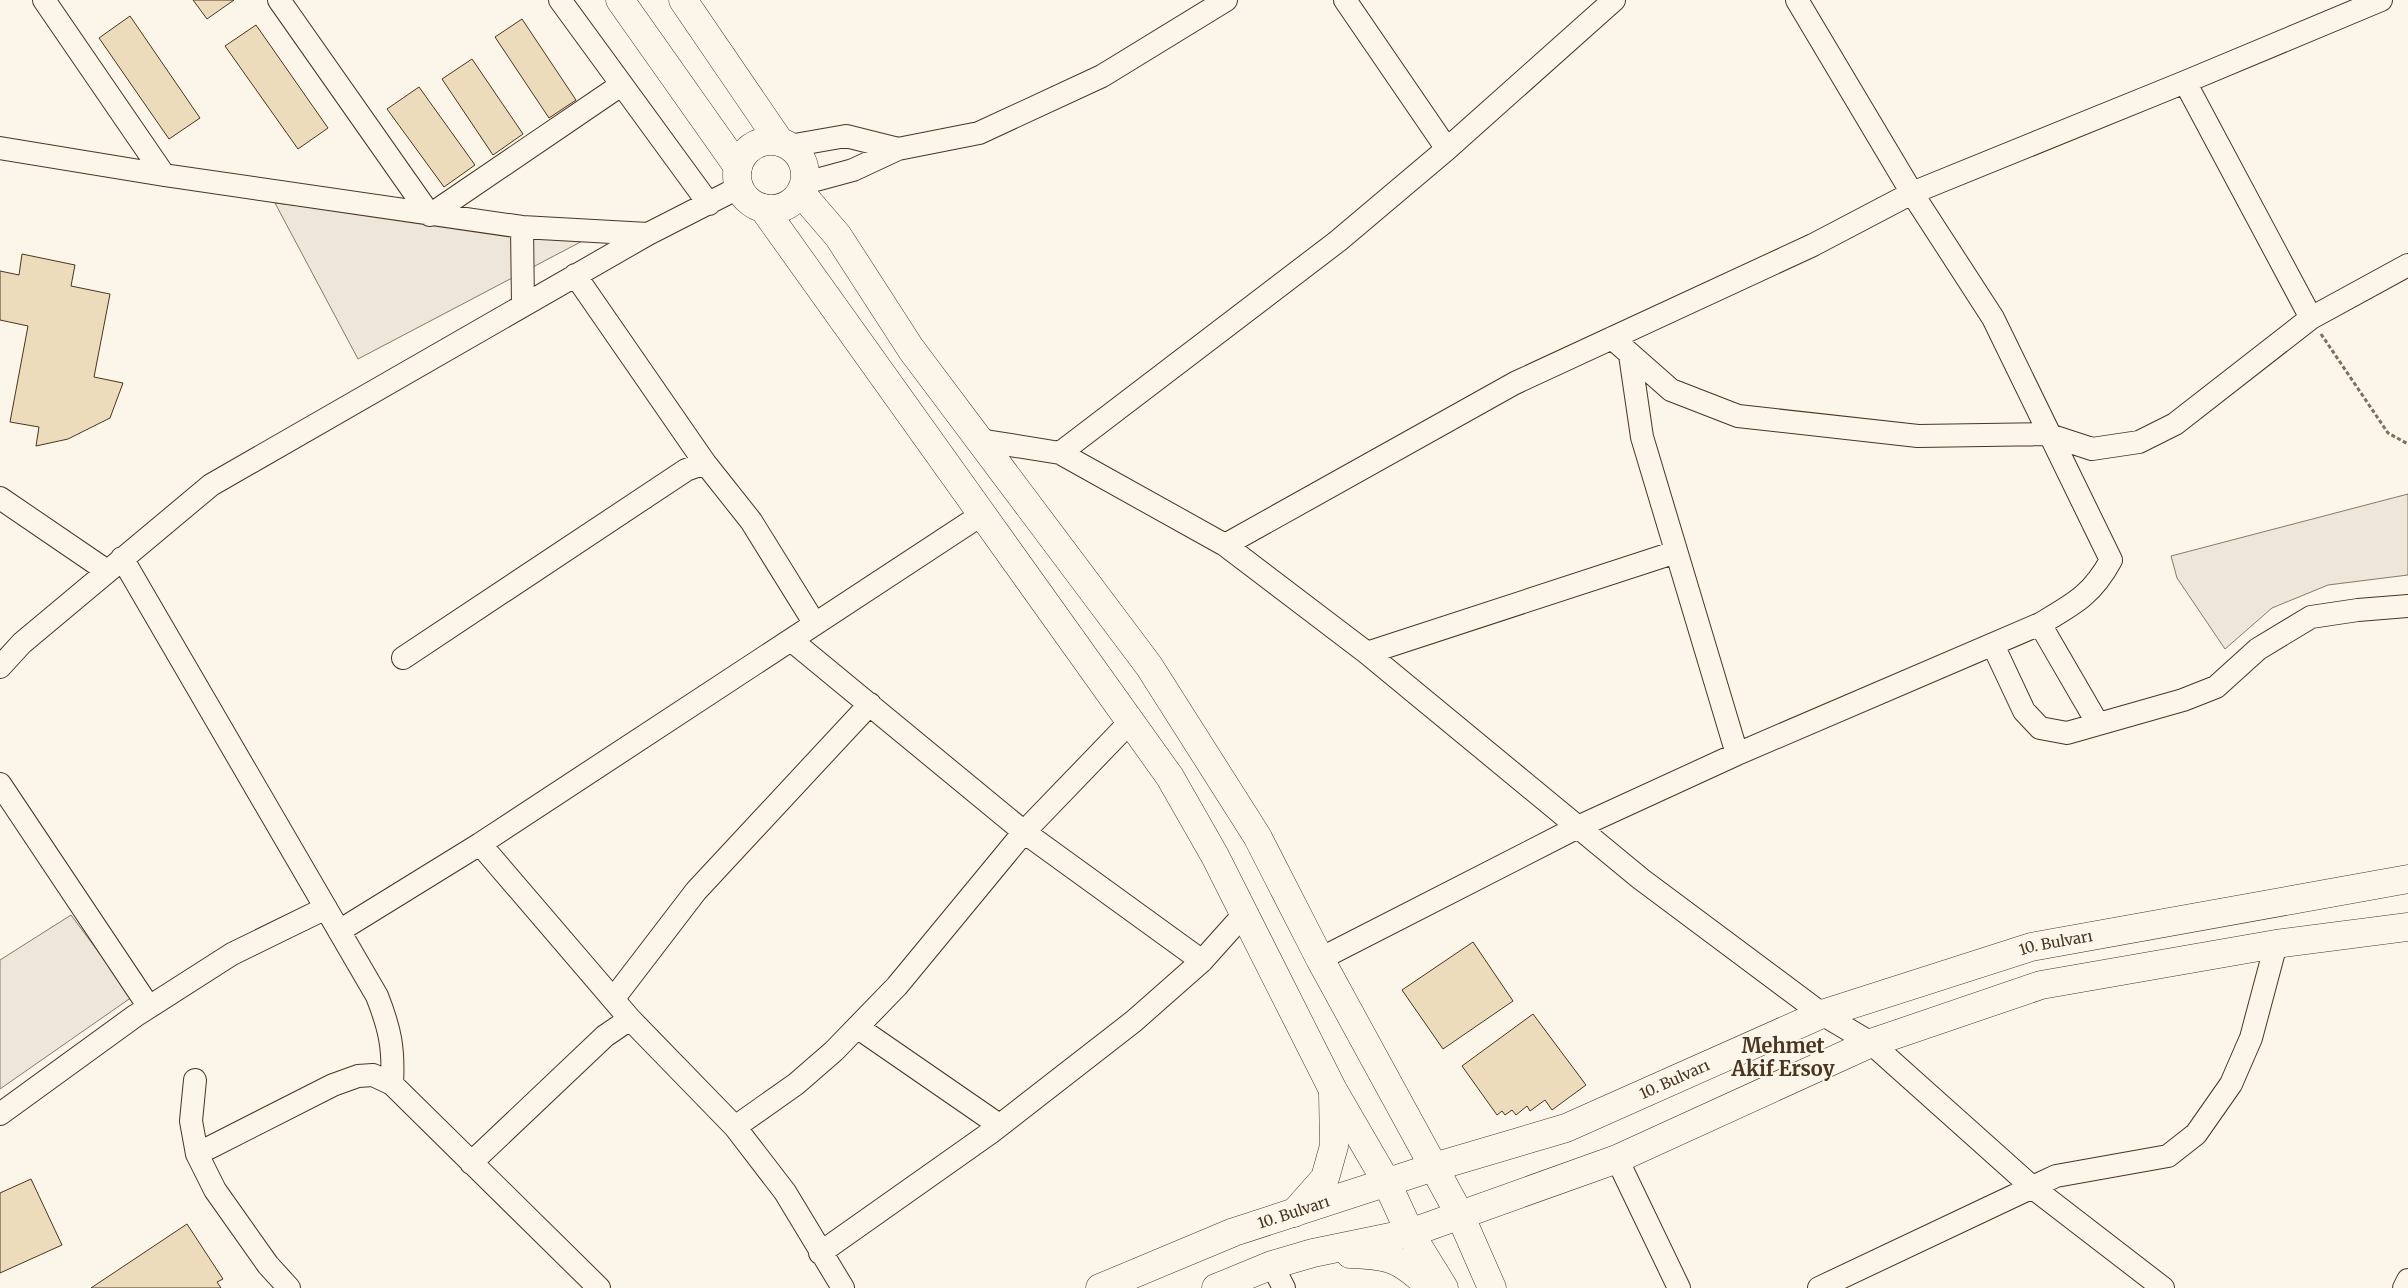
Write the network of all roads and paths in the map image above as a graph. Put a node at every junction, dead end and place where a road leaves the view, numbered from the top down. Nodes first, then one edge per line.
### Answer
1 (44, 0) edge
2 (279, 0) edge
3 (560, 0) edge
4 (620, 0) edge
5 (683, 0) edge
6 (1345, 0) edge
7 (1614, 0) edge
8 (1797, 0) edge
9 (2381, 0) edge
10 (1219, 2) edge
11 (2186, 82) junction
12 (621, 85) junction
13 (784, 144) junction
14 (0, 148) edge
15 (898, 149) junction
16 (1447, 149) junction
17 (164, 176) junction
18 (739, 177) junction
19 (802, 188) junction
20 (1912, 193) junction
21 (710, 204) junction
22 (763, 208) junction
23 (430, 215) junction
24 (522, 227) junction
25 (648, 234) junction
26 (2408, 264) edge
27 (575, 275) junction
28 (523, 305) junction
29 (2311, 318) junction
30 (1612, 338) junction
31 (1630, 355) junction
32 (2050, 434) junction
33 (979, 440) junction
34 (2408, 444) edge
35 (1060, 453) junction
36 (705, 463) junction
37 (0, 498) edge
38 (981, 515) junction
39 (1225, 545) junction
40 (1676, 552) junction
41 (114, 564) junction
42 (2408, 606) edge
43 (815, 624) junction
44 (2040, 624) junction
45 (791, 640) junction
46 (1994, 646) junction
47 (1367, 653) junction
48 (403, 658) dead end
49 (0, 667) edge
50 (870, 704) junction
51 (1130, 722) junction
52 (2098, 724) junction
53 (1737, 754) junction
54 (0, 784) edge
55 (1578, 827) junction
56 (1024, 832) junction
57 (480, 844) junction
58 (2408, 879) edge
59 (326, 908) junction
60 (1245, 913) junction
61 (2408, 927) edge
62 (339, 932) junction
63 (2276, 944) junction
64 (1320, 959) junction
65 (1202, 961) junction
66 (614, 998) junction
67 (149, 1007) junction
68 (1822, 1014) junction
69 (630, 1018) junction
70 (857, 1027) junction
71 (1871, 1043) junction
72 (195, 1080) dead end
73 (392, 1084) junction
74 (1332, 1090) junction
75 (0, 1114) edge
76 (1000, 1125) junction
77 (735, 1127) junction
78 (197, 1154) junction
79 (1617, 1159) junction
80 (471, 1163) junction
81 (1434, 1167) junction
82 (1387, 1183) junction
83 (2032, 1187) junction
84 (1293, 1213) junction
85 (1460, 1215) junction
86 (1410, 1233) junction
87 (820, 1253) junction
88 (1313, 1253) junction
89 (1278, 1277) edge
90 (2408, 1280) edge
91 (289, 1288) edge
92 (599, 1288) edge
93 (843, 1288) edge
94 (1100, 1288) edge
95 (1216, 1288) edge
96 (1431, 1288) edge
97 (1444, 1288) edge
98 (1492, 1288) edge
99 (1679, 1288) edge
100 (1819, 1288) edge
101 (2163, 1288) edge
102 (2404, 1288) edge

1 - 17 street
2 - 23 street
3 - 12 street
4 - 18 main road
5 - 13 main road
6 - 16 street
7 - 16 street
8 - 20 street
9 - 11 street
10 - 15 street
11 - 20 street
11 - 29 street
12 - 21 street
12 - 23 street
13 - 15 street
13 - 18 main road
13 - 19 main road
14 - 17 street
15 - 19 street
16 - 35 street
17 - 23 street
18 - 21 street
18 - 22 main road
19 - 22 main road
19 - 33 main road
20 - 30 street
20 - 32 street
21 - 25 street
22 - 38 main road
23 - 24 street
24 - 25 street
24 - 28 street
25 - 27 street
26 - 29 street
27 - 28 street
27 - 36 street
28 - 41 street
29 - 32 street
29 - 34 path
30 - 31 street
30 - 39 street
31 - 32 street
31 - 40 street
32 - 44 street
33 - 35 street
33 - 64 main road
35 - 39 street
36 - 43 street
36 - 48 street
37 - 41 street
38 - 43 street
38 - 51 main road
39 - 47 street
40 - 47 street
40 - 53 street
41 - 49 street
41 - 59 street
42 - 52 street
43 - 45 street
44 - 46 street
44 - 52 street
45 - 50 street
45 - 57 street
46 - 52 street
46 - 53 street
47 - 55 street
50 - 56 street
50 - 66 street
51 - 56 street
51 - 60 main road
53 - 55 street
54 - 67 street
55 - 64 street
55 - 68 street
56 - 65 street
56 - 70 street
57 - 62 street
57 - 66 street
58 - 68 main road, 10. Bulvarı
59 - 62 street
59 - 67 street
60 - 65 street
60 - 74 main road
61 - 63 main road
62 - 73 street
63 - 71 main road
63 - 83 street
64 - 81 main road
65 - 76 street
66 - 69 street
67 - 75 street
68 - 71 street
68 - 81 main road, 10. Bulvarı
69 - 77 street
69 - 80 street
70 - 76 street
70 - 77 street
71 - 79 main road
71 - 83 street
72 - 78 street
73 - 78 street
73 - 80 street
74 - 82 main road
74 - 84 main road
76 - 87 street
77 - 87 street
78 - 91 street
79 - 85 main road
79 - 99 street
80 - 92 street
81 - 82 main road, 10. Bulvarı
81 - 85 main road
82 - 84 main road, 10. Bulvarı
82 - 86 main road
83 - 100 street
83 - 101 street
84 - 94 main road, 10. Bulvarı
85 - 86 main road
85 - 98 main road
86 - 88 main road
86 - 97 main road
87 - 93 street
88 - 89 main road
88 - 96 main road
89 - 95 main road
90 - 102 street

